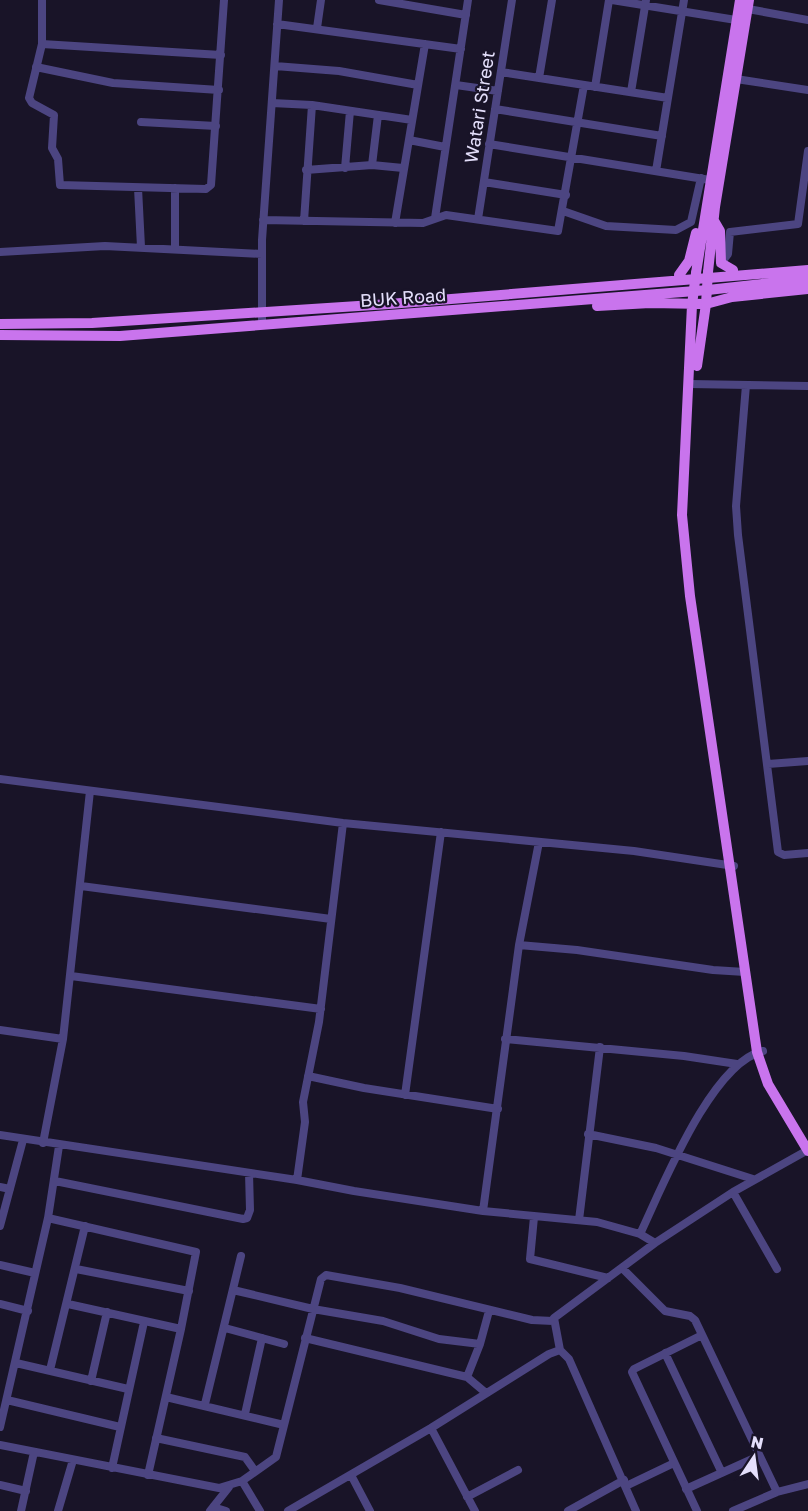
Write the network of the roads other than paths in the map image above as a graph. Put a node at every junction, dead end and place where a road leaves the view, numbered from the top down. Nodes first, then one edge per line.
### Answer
1 (42, 0) edge
2 (224, 0) edge
3 (279, 0) edge
4 (321, 0) edge
5 (379, 0) edge
6 (468, 0) edge
7 (512, 0) edge
8 (552, 0) edge
9 (611, 0) edge
10 (684, 0) edge
11 (740, 0) edge
12 (646, 3) edge
13 (424, 4) edge
14 (749, 4) edge
15 (683, 11) junction
16 (466, 15) junction
17 (736, 20) junction
18 (808, 20) edge
19 (278, 24) junction
20 (317, 28) junction
21 (42, 44) junction
22 (425, 44) junction
23 (461, 49) junction
24 (221, 55) junction
25 (275, 66) junction
26 (36, 67) junction
27 (501, 72) junction
28 (538, 78) junction
29 (736, 79) junction
30 (418, 84) junction
31 (456, 85) junction
32 (584, 85) junction
33 (595, 87) junction
34 (219, 90) junction
35 (808, 90) edge
36 (498, 91) junction
37 (631, 92) junction
38 (668, 98) junction
39 (272, 103) junction
40 (312, 105) junction
41 (495, 110) junction
42 (350, 111) junction
43 (378, 115) junction
44 (412, 120) junction
45 (141, 122) dead end
46 (578, 122) junction
47 (216, 126) junction
48 (662, 136) junction
49 (409, 140) junction
50 (489, 144) junction
51 (445, 147) junction
52 (808, 151) edge
53 (572, 158) junction
54 (372, 165) junction
55 (345, 168) junction
56 (403, 168) junction
57 (306, 170) junction
58 (656, 171) junction
59 (706, 179) junction
60 (484, 182) junction
61 (138, 188) junction
62 (175, 188) junction
63 (566, 195) junction
64 (804, 201) edge
65 (563, 211) junction
66 (435, 218) junction
67 (478, 219) junction
68 (708, 219) junction
69 (263, 220) junction
70 (304, 222) junction
71 (395, 223) junction
72 (141, 247) junction
73 (176, 249) junction
74 (0, 252) edge
75 (262, 254) junction
76 (721, 263) junction
77 (808, 264) edge
78 (733, 270) junction
79 (808, 270) edge
80 (708, 272) junction
81 (696, 273) junction
82 (679, 275) junction
83 (808, 279) edge
84 (808, 289) edge
85 (487, 296) junction
86 (706, 304) junction
87 (692, 305) junction
88 (502, 306) junction
89 (262, 311) junction
90 (0, 324) edge
91 (262, 324) junction
92 (0, 335) edge
93 (692, 384) junction
94 (746, 385) junction
95 (808, 386) edge
96 (808, 760) edge
97 (768, 764) junction
98 (0, 779) edge
99 (90, 791) junction
100 (343, 823) junction
101 (441, 832) junction
102 (539, 842) junction
103 (808, 853) edge
104 (731, 866) junction
105 (81, 886) junction
106 (331, 919) junction
107 (519, 945) junction
108 (745, 972) junction
109 (71, 976) junction
110 (321, 1009) junction
111 (0, 1030) edge
112 (63, 1039) junction
113 (505, 1039) junction
114 (600, 1047) junction
115 (760, 1052) junction
116 (736, 1064) junction
117 (308, 1076) junction
118 (405, 1095) junction
119 (498, 1109) junction
120 (588, 1134) junction
121 (0, 1135) edge
122 (808, 1137) edge
123 (23, 1140) junction
124 (43, 1143) junction
125 (58, 1146) junction
126 (808, 1150) edge
127 (678, 1155) junction
128 (249, 1173) junction
129 (753, 1179) junction
130 (297, 1180) junction
131 (55, 1181) junction
132 (0, 1187) edge
133 (10, 1189) junction
134 (733, 1192) junction
135 (483, 1211) junction
136 (534, 1216) junction
137 (48, 1218) junction
138 (579, 1220) junction
139 (0, 1226) edge
140 (85, 1226) junction
141 (640, 1234) junction
142 (656, 1243) junction
143 (241, 1256) dead end
144 (0, 1264) edge
145 (622, 1268) junction
146 (76, 1269) junction
147 (777, 1269) dead end
148 (35, 1273) junction
149 (608, 1278) junction
150 (233, 1290) junction
151 (189, 1291) junction
152 (0, 1304) edge
153 (68, 1304) junction
154 (313, 1309) junction
155 (28, 1311) junction
156 (489, 1311) junction
157 (107, 1312) junction
158 (553, 1321) junction
159 (144, 1322) junction
160 (225, 1328) junction
161 (181, 1329) junction
162 (702, 1335) junction
163 (262, 1338) junction
164 (305, 1338) junction
165 (284, 1344) dead end
166 (480, 1344) junction
167 (560, 1350) junction
168 (665, 1353) junction
169 (16, 1363) junction
170 (50, 1370) junction
171 (467, 1377) junction
172 (91, 1381) junction
173 (128, 1389) junction
174 (486, 1393) junction
175 (166, 1397) junction
176 (7, 1400) junction
177 (205, 1404) junction
178 (245, 1414) junction
179 (284, 1425) junction
180 (0, 1427) edge
181 (120, 1427) junction
182 (431, 1428) junction
183 (156, 1438) junction
184 (0, 1445) edge
185 (34, 1452) junction
186 (759, 1456) junction
187 (73, 1460) junction
188 (674, 1464) junction
189 (112, 1468) junction
190 (518, 1470) dead end
191 (255, 1471) junction
192 (722, 1473) junction
193 (148, 1474) junction
194 (351, 1475) junction
195 (242, 1481) junction
196 (625, 1483) junction
197 (808, 1484) edge
198 (0, 1485) edge
199 (230, 1487) junction
200 (686, 1489) junction
201 (26, 1491) junction
202 (777, 1492) junction
203 (467, 1497) junction
204 (212, 1509) edge
205 (21, 1511) edge
206 (58, 1511) edge
207 (226, 1511) edge
208 (260, 1511) edge
209 (288, 1511) edge
210 (370, 1511) edge
211 (475, 1511) edge
212 (568, 1511) edge
213 (636, 1511) edge
214 (697, 1511) edge
215 (733, 1511) edge

1 - 21 street
2 - 24 street
3 - 19 street
4 - 20 street
5 - 13 street
6 - 16 street
7 - 27 street, Watari Street
8 - 28 street
9 - 12 street
9 - 33 street
10 - 15 street
11 - 17 main road
12 - 15 street
12 - 37 street
13 - 16 street
14 - 18 street
14 - 29 main road
15 - 17 street
15 - 38 street
16 - 23 street
17 - 59 main road
19 - 20 street
19 - 25 street
20 - 22 street
21 - 24 street
21 - 26 street
22 - 23 street
22 - 30 street
23 - 31 street
24 - 34 street
25 - 30 street
25 - 39 street
26 - 34 street
26 - 61 street
27 - 28 street
27 - 36 street, Watari Street
28 - 32 street
29 - 35 street
29 - 68 main road
30 - 44 street
31 - 36 street
31 - 51 street
32 - 33 street
32 - 46 street
33 - 37 street
34 - 47 street
36 - 41 street, Watari Street
37 - 38 street
38 - 48 street
39 - 40 street
39 - 69 street
40 - 42 street
40 - 57 street
41 - 46 street
41 - 50 street, Watari Street
42 - 43 street
42 - 55 street
43 - 44 street
43 - 54 street
44 - 49 street
45 - 47 street
46 - 48 street
46 - 53 street
47 - 62 street
48 - 58 street
49 - 51 street
49 - 56 street
50 - 53 street
50 - 60 street, Watari Street
51 - 66 street
52 - 64 street
53 - 58 street
53 - 63 street
54 - 55 street
54 - 56 street
55 - 57 street
56 - 71 street
57 - 70 street
58 - 59 street
59 - 65 street
59 - 68 main road
60 - 63 street
60 - 67 street, Watari Street
61 - 62 street
61 - 72 street
62 - 73 street
63 - 65 street
64 - 76 street
65 - 67 street
66 - 67 street
66 - 71 street
68 - 76 main road
68 - 80 main road
68 - 81 main road
68 - 82 main road
69 - 70 street
69 - 75 street
70 - 71 street
72 - 73 street
72 - 74 street
73 - 75 street
75 - 89 street
76 - 78 main road
77 - 78 main road
78 - 80 main road
79 - 85 main road, BUK Road
80 - 81 main road
80 - 86 main road, bridge
81 - 82 main road
81 - 87 main road, bridge
82 - 85 main road
83 - 88 main road, BUK Road
84 - 86 main road
85 - 89 main road, BUK Road
86 - 87 main road
86 - 93 main road
87 - 88 main road
87 - 93 main road
88 - 91 main road, BUK Road
89 - 90 main road, BUK Road
89 - 91 street
91 - 92 main road, BUK Road
93 - 94 street
93 - 104 main road
94 - 95 street
94 - 97 street
96 - 97 street
97 - 103 street
98 - 99 street
99 - 100 street
99 - 105 street
100 - 101 street
100 - 106 street
101 - 102 street
101 - 118 street
102 - 104 street
102 - 107 street
104 - 108 main road
104 - 115 main road
105 - 106 street
105 - 109 street
106 - 110 street
107 - 108 street
107 - 113 street
108 - 115 main road
109 - 110 street
109 - 112 street
110 - 117 street
111 - 112 street
112 - 124 street
113 - 114 street
113 - 119 street
114 - 116 street
114 - 120 street
115 - 116 street
115 - 122 main road
115 - 126 main road
116 - 127 street
117 - 118 street
117 - 130 street
118 - 119 street
119 - 135 street
120 - 127 street
120 - 138 street
121 - 123 street
123 - 124 street
123 - 133 street
124 - 125 street
125 - 128 street
125 - 131 street
126 - 129 street
127 - 129 street
127 - 141 street
128 - 130 street
128 - 131 street
129 - 134 street
130 - 135 street
131 - 137 street
132 - 133 street
133 - 139 street
134 - 142 street
134 - 147 street
135 - 136 street
136 - 138 street
136 - 149 street
137 - 140 street
137 - 148 street
138 - 141 street
140 - 146 street
140 - 151 street
141 - 142 street
142 - 145 street
143 - 150 street
144 - 148 street
145 - 149 street
145 - 162 street
146 - 151 street
146 - 153 street
148 - 155 street
149 - 158 street
150 - 154 street
150 - 160 street
151 - 161 street
152 - 155 street
153 - 157 street
153 - 170 street
154 - 156 street
154 - 164 street
154 - 166 street
155 - 169 street
156 - 158 street
156 - 166 street
157 - 159 street
157 - 172 street
158 - 167 street
159 - 161 street
159 - 173 street
160 - 163 street
160 - 177 street
161 - 175 street
162 - 168 street
162 - 186 street
163 - 165 street
163 - 178 street
164 - 171 street
164 - 179 street
166 - 171 street
167 - 174 street
167 - 196 street
168 - 188 street
168 - 192 street
169 - 170 street
169 - 176 street
170 - 172 street
171 - 174 street
172 - 173 street
173 - 181 street
174 - 182 street
175 - 177 street
175 - 183 street
176 - 180 street
176 - 181 street
177 - 178 street
178 - 179 street
179 - 191 street
181 - 189 street
182 - 194 street
182 - 203 street
183 - 191 street
183 - 193 street
184 - 185 street
185 - 187 street
185 - 201 street
186 - 192 street
186 - 202 street
187 - 189 street
187 - 206 street
188 - 196 street
188 - 200 street
189 - 193 street
190 - 203 street
191 - 195 street
192 - 200 street
193 - 199 street
194 - 209 street
194 - 210 street
195 - 199 street
195 - 208 street
196 - 212 street
196 - 213 street
197 - 202 street
198 - 201 street
199 - 204 street
200 - 214 street
201 - 205 street
202 - 215 street
203 - 211 street
204 - 207 street

